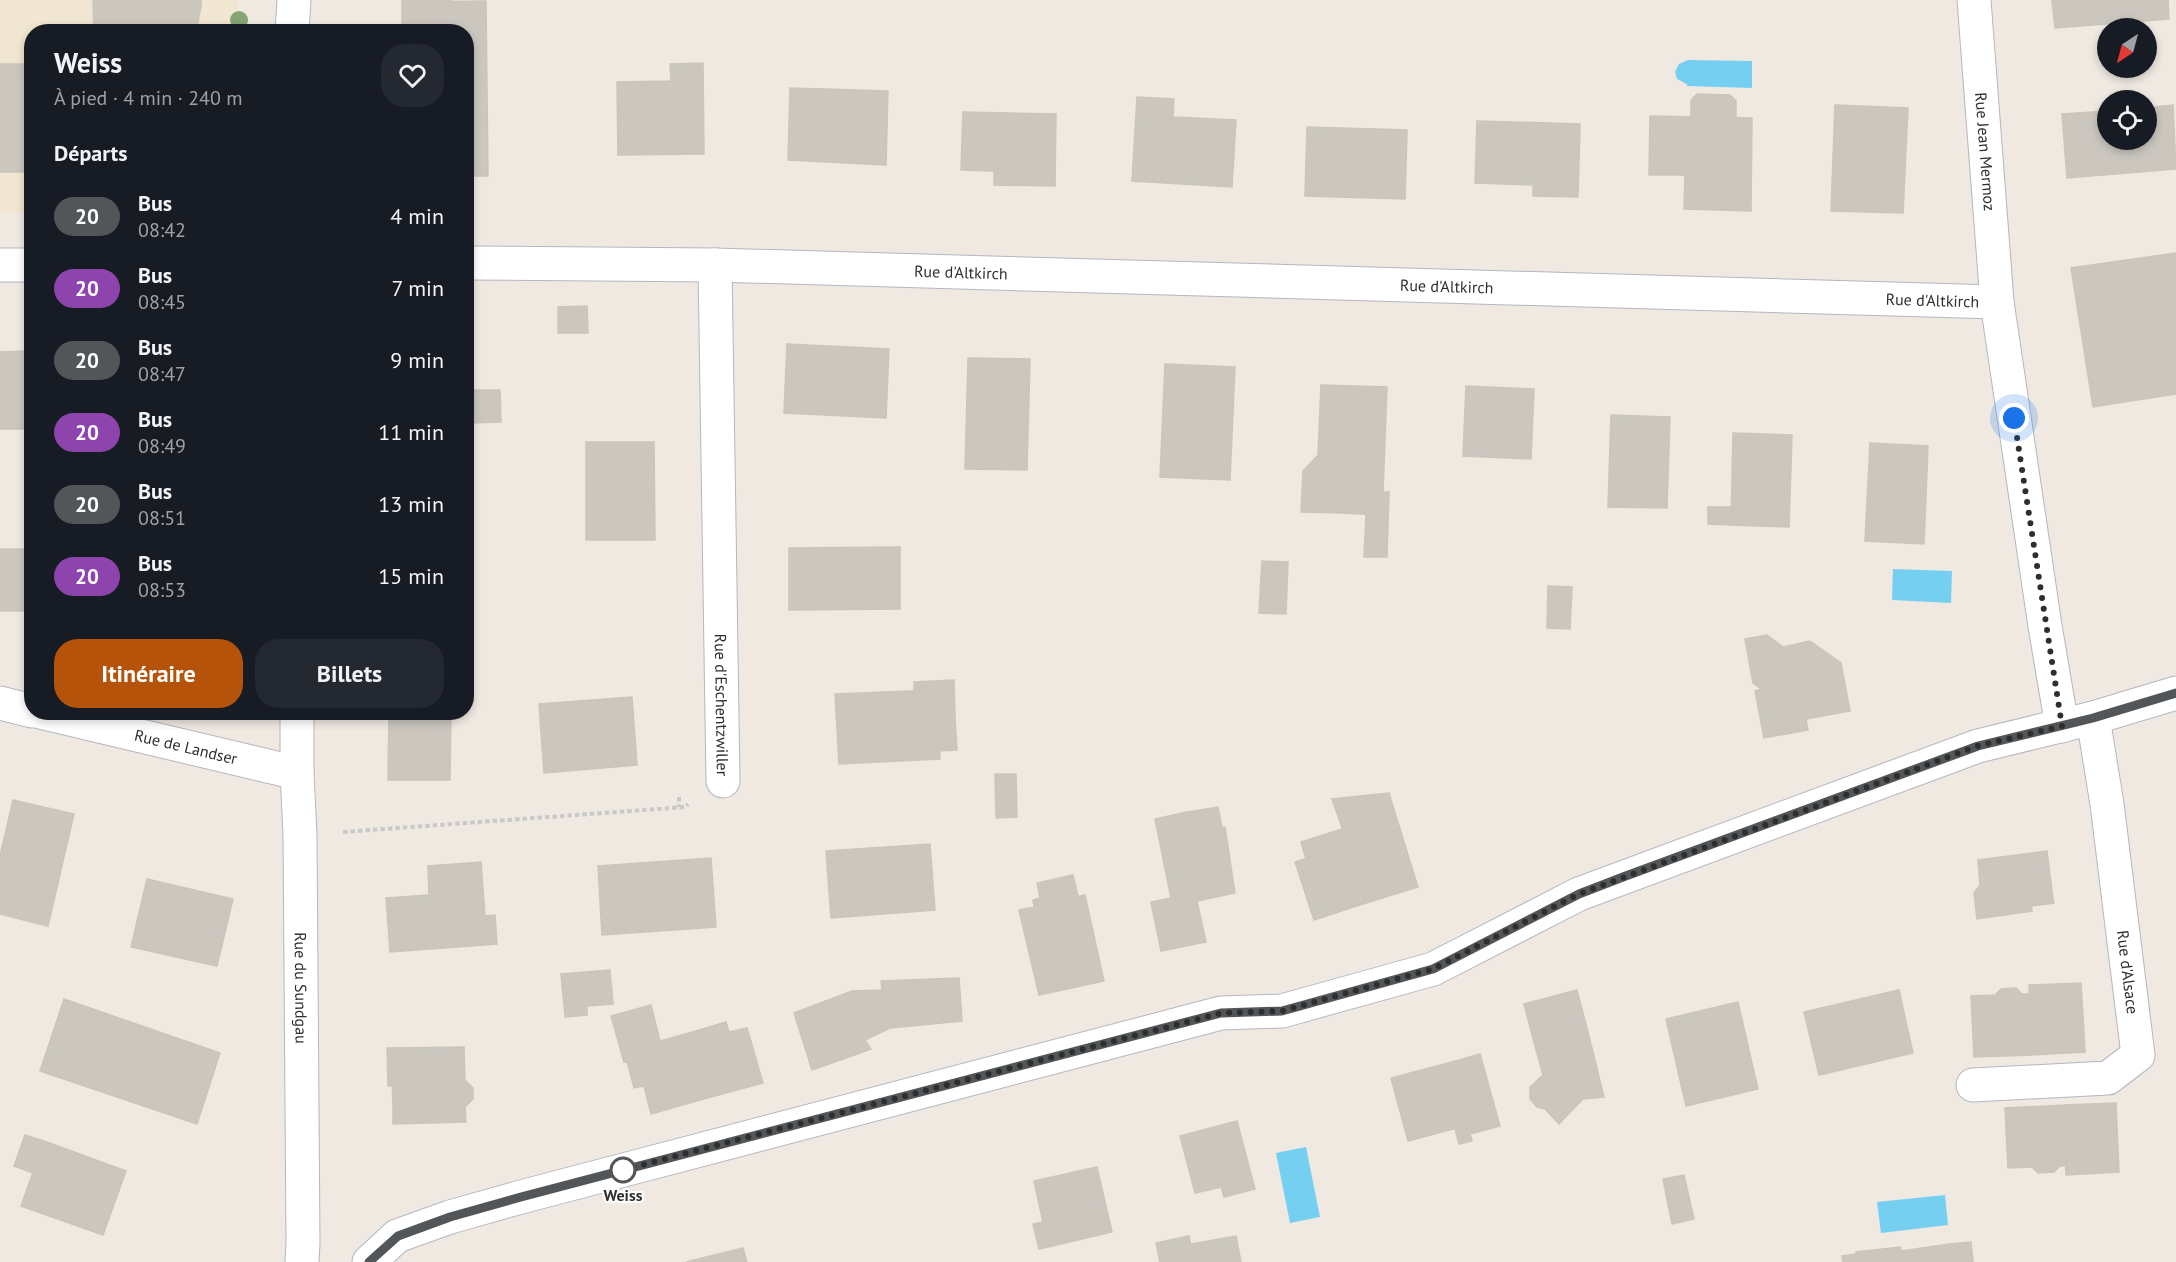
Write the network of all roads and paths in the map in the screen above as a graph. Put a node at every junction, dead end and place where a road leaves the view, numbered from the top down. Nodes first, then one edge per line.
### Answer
1 (294, 0) edge
2 (1974, 0) edge
3 (292, 24) edge
4 (474, 263) edge
5 (0, 265) edge
6 (24, 265) edge
7 (715, 265) junction
8 (1997, 302) junction
9 (2176, 693) edge
10 (0, 703) edge
11 (24, 709) edge
12 (73, 720) edge
13 (297, 720) edge
14 (2078, 722) junction
15 (297, 773) junction
16 (723, 781) joint
17 (679, 797) dead end
18 (679, 807) junction
19 (334, 832) dead end
20 (1973, 1085) dead end
21 (302, 1262) edge
22 (314, 1262) edge
23 (329, 1262) edge
24 (369, 1262) edge

1 - 3 street
2 - 8 street, Rue Jean Mermoz
4 - 7 street, Rue d'Altkirch
5 - 6 street
7 - 8 street, Rue d'Altkirch
7 - 16 street, Rue d'Eschentzwiller
8 - 14 street, Rue d'Altkirch
9 - 14 street
10 - 11 street
12 - 15 street, Rue de Landser
13 - 15 street, Rue du Sundgau
14 - 20 street, Rue d'Alsace
14 - 24 street
15 - 21 street, Rue du Sundgau
16 - 18 path, Rue d'Eschentzwiller
17 - 18 path
18 - 19 path, Rue d'Eschentzwiller
22 - 23 street

